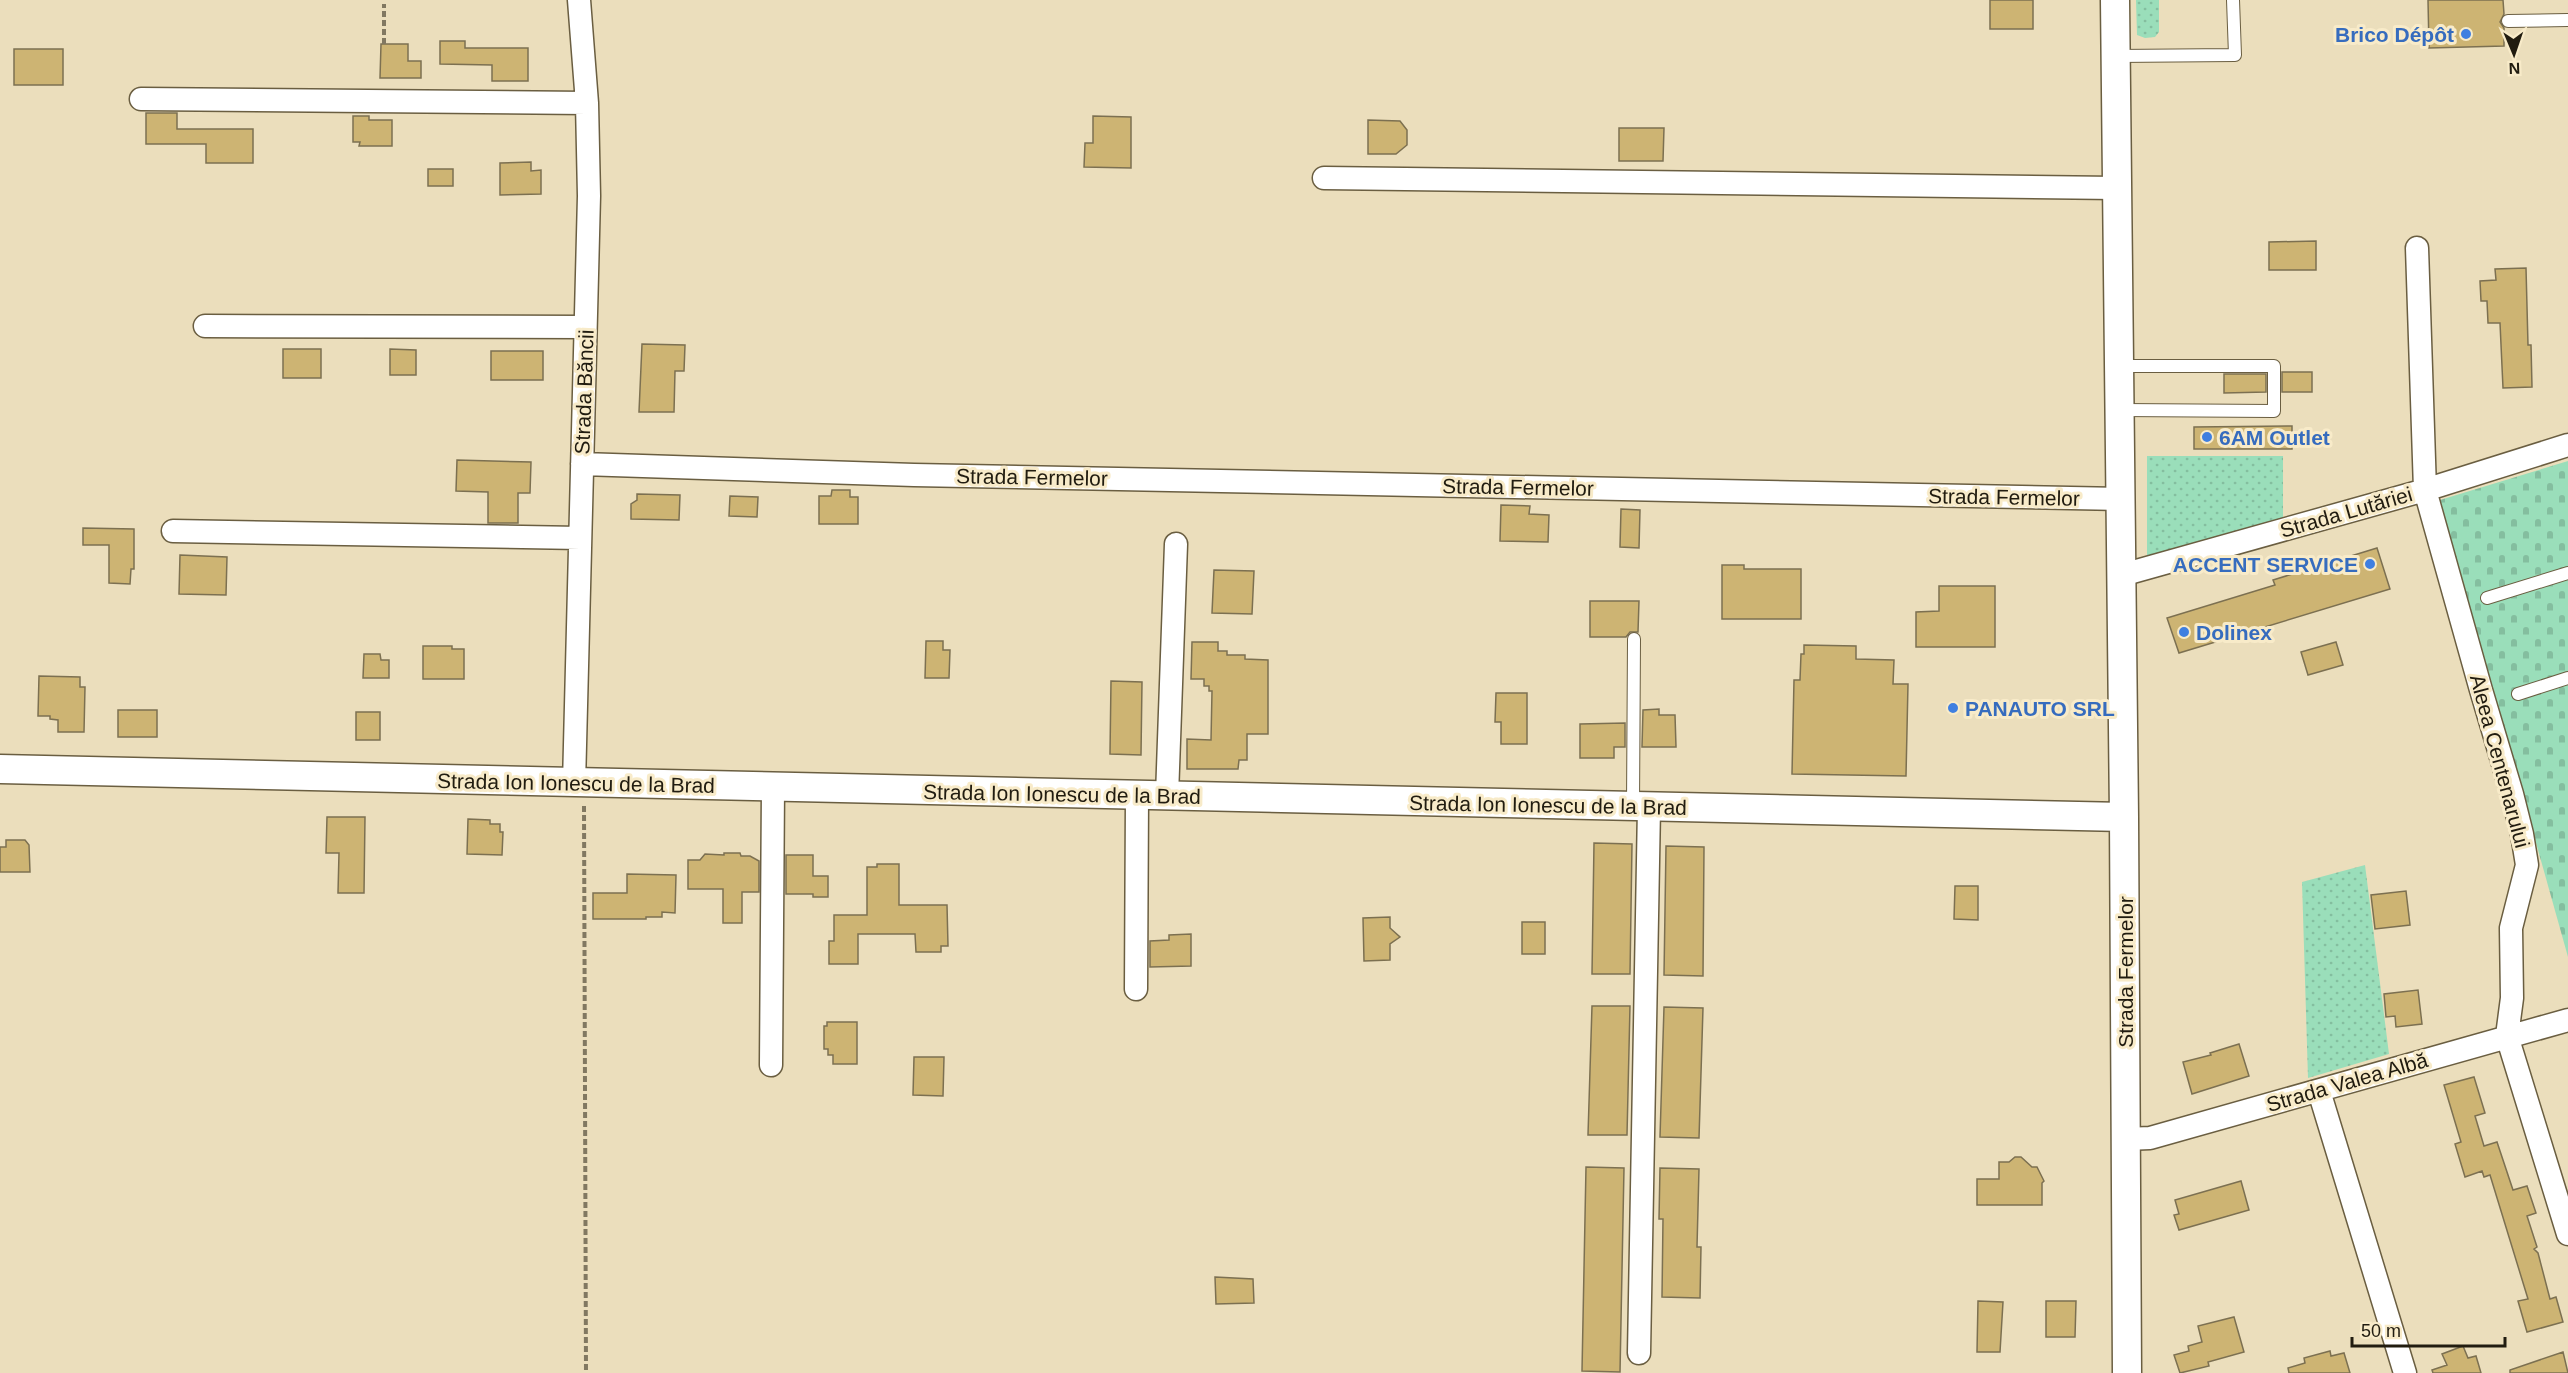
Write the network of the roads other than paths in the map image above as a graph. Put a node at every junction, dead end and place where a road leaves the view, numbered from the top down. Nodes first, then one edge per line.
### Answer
1 (579, 0) edge
2 (2115, 0) edge
3 (2233, 0) edge
4 (2568, 20) edge
5 (2508, 21) dead end
6 (2116, 56) junction
7 (141, 99) dead end
8 (587, 103) junction
9 (1324, 178) dead end
10 (2116, 188) junction
11 (2417, 248) dead end
12 (206, 326) dead end
13 (585, 327) junction
14 (2119, 366) junction
15 (2120, 411) junction
16 (2568, 445) edge
17 (582, 464) junction
18 (2425, 490) junction
19 (2121, 499) junction
20 (173, 531) dead end
21 (580, 538) junction
22 (1176, 544) dead end
23 (2568, 573) edge
24 (2122, 575) junction
25 (2487, 598) dead end
26 (1634, 639) dead end
27 (2568, 678) edge
28 (2518, 694) dead end
29 (0, 769) edge
30 (579, 784) junction
31 (773, 787) junction
32 (1137, 796) junction
33 (1167, 796) junction
34 (1641, 807) junction
35 (2124, 817) junction
36 (1136, 989) dead end
37 (2568, 1020) edge
38 (2507, 1036) junction
39 (771, 1065) dead end
40 (2319, 1091) junction
41 (2126, 1139) junction
42 (2568, 1234) edge
43 (1639, 1353) dead end
44 (2127, 1373) edge
45 (2405, 1373) edge

1 - 8 street, Strada Băncii
2 - 6 street, Strada Fermelor
3 - 6 lane
4 - 5 lane
6 - 10 street, Strada Fermelor
7 - 8 street
8 - 13 street, Strada Băncii
9 - 10 street
10 - 14 street, Strada Fermelor
11 - 18 street, Aleea Centenarului
12 - 13 street
13 - 17 street, Strada Băncii
14 - 15 street, Strada Fermelor
14 - 15 lane
15 - 19 street, Strada Fermelor
16 - 18 street, Strada Lutăriei
17 - 19 street, Strada Fermelor
17 - 21 street, Strada Băncii
18 - 24 street, Strada Lutăriei
18 - 38 street, Aleea Centenarului
19 - 24 street, Strada Fermelor
20 - 21 street
21 - 30 street, Strada Băncii
22 - 33 street
23 - 25 lane
24 - 35 street, Strada Fermelor
26 - 34 lane
27 - 28 lane
29 - 30 street, Strada Ion Ionescu de la Brad
30 - 31 street, Strada Ion Ionescu de la Brad
31 - 32 street, Strada Ion Ionescu de la Brad
31 - 39 street
32 - 33 street, Strada Ion Ionescu de la Brad
32 - 36 street
33 - 34 street, Strada Ion Ionescu de la Brad
34 - 35 street, Strada Ion Ionescu de la Brad
34 - 43 street
35 - 41 street, Strada Fermelor
37 - 38 street, Strada Valea Albă
38 - 40 street, Strada Valea Albă
38 - 42 street
40 - 41 street, Strada Valea Albă
40 - 45 street
41 - 44 street, Strada Fermelor

